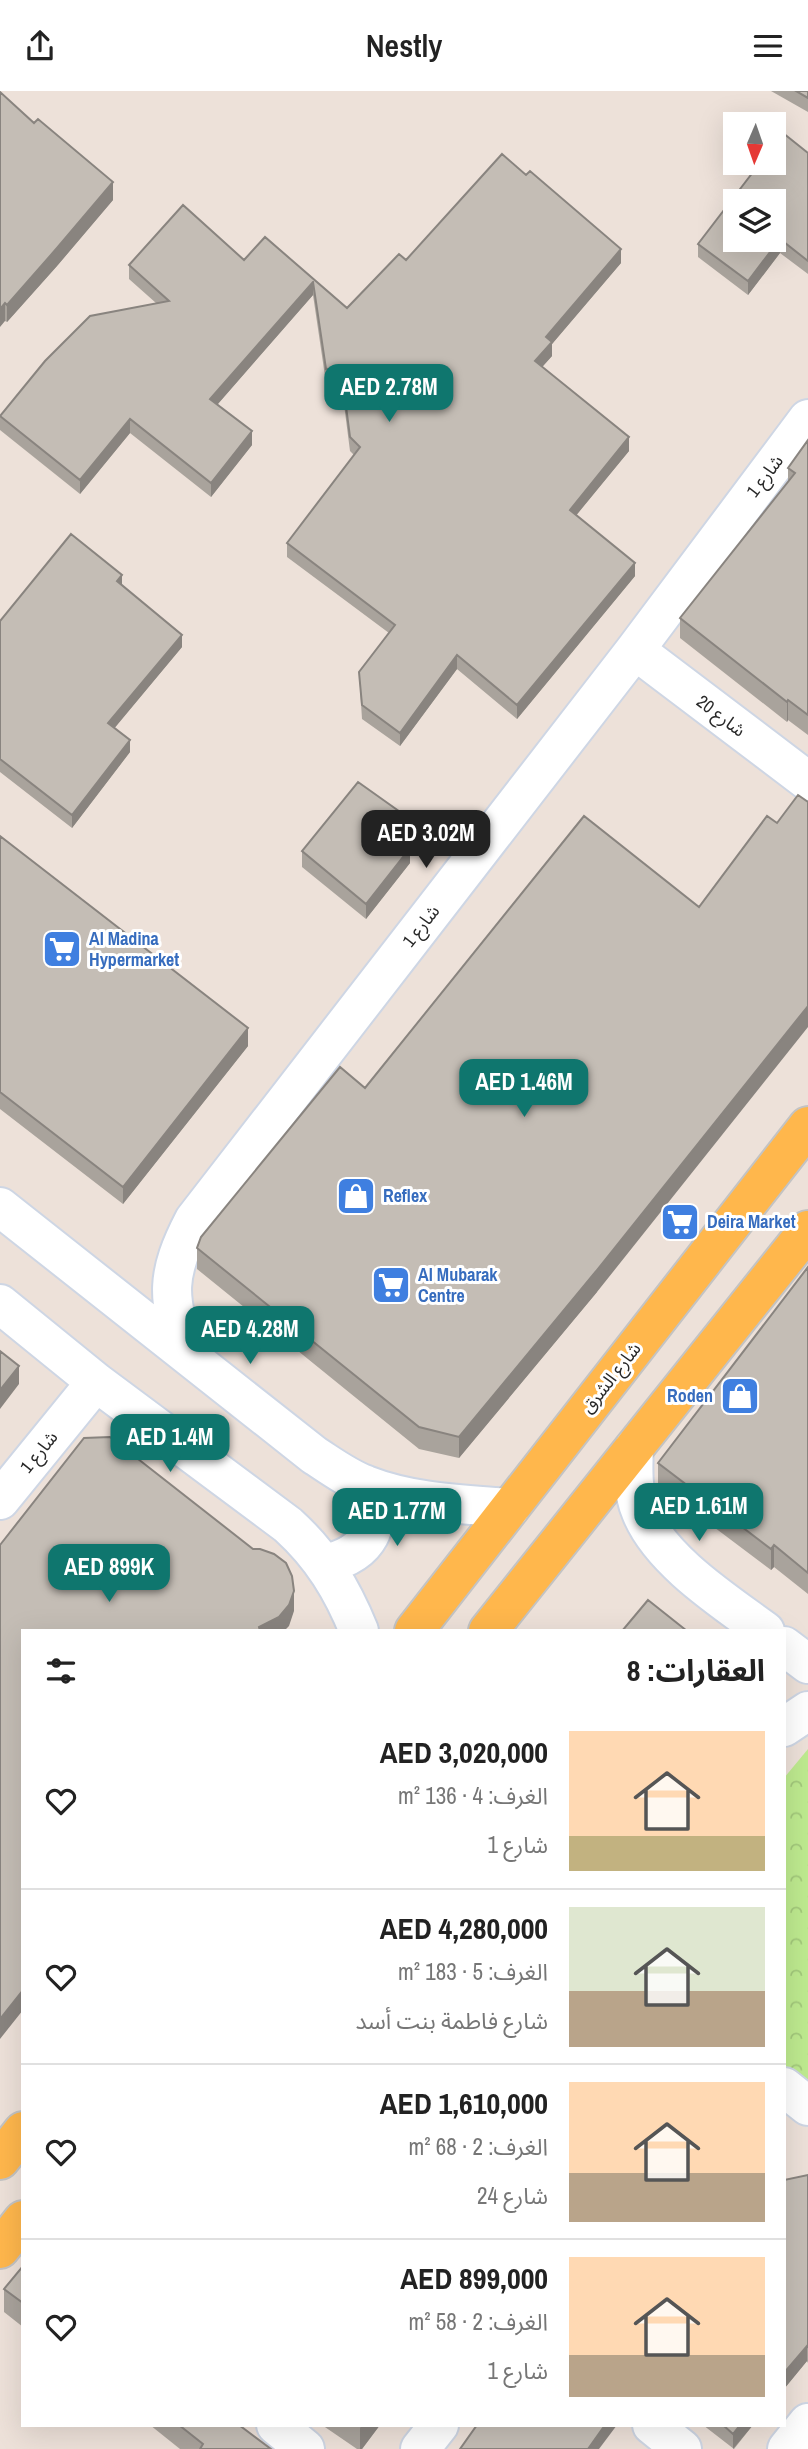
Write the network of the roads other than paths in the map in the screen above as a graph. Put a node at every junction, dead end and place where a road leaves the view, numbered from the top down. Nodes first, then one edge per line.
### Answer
1 (808, 419) edge
2 (635, 650) junction
3 (808, 782) edge
4 (808, 1126) edge
5 (0, 1207) edge
6 (808, 1230) edge
7 (0, 1304) edge
8 (187, 1354) junction
9 (96, 1382) junction
10 (634, 1448) junction
11 (364, 1484) junction
12 (4, 1495) edge
13 (510, 1508) junction
14 (325, 1564) junction
15 (358, 1629) edge
16 (416, 1629) edge
17 (490, 1629) edge
18 (762, 1629) edge
19 (786, 1648) edge
20 (808, 1664) edge
21 (808, 1711) edge
22 (786, 1726) edge
23 (786, 2089) edge
24 (808, 2106) edge
25 (21, 2134) edge
26 (0, 2160) edge
27 (21, 2223) edge
28 (0, 2249) edge
29 (808, 2423) edge
30 (278, 2427) edge
31 (437, 2427) edge
32 (654, 2427) edge
33 (305, 2449) edge
34 (420, 2449) edge
35 (682, 2449) edge
36 (788, 2449) edge

1 - 2 street, شارع 1
2 - 3 street, شارع 20
2 - 8 street, شارع 1
4 - 13 main road, شارع الشرق
5 - 8 street
6 - 10 main road
7 - 9 street
8 - 11 street
9 - 12 street, شارع 1
9 - 14 street
10 - 17 main road
10 - 18 street
11 - 13 street
11 - 14 street
13 - 16 main road, شارع الشرق
14 - 15 street
19 - 20 street
21 - 22 street
23 - 24 street
25 - 26 main road
27 - 28 main road
29 - 36 street
30 - 33 street
31 - 34 street
32 - 35 street

